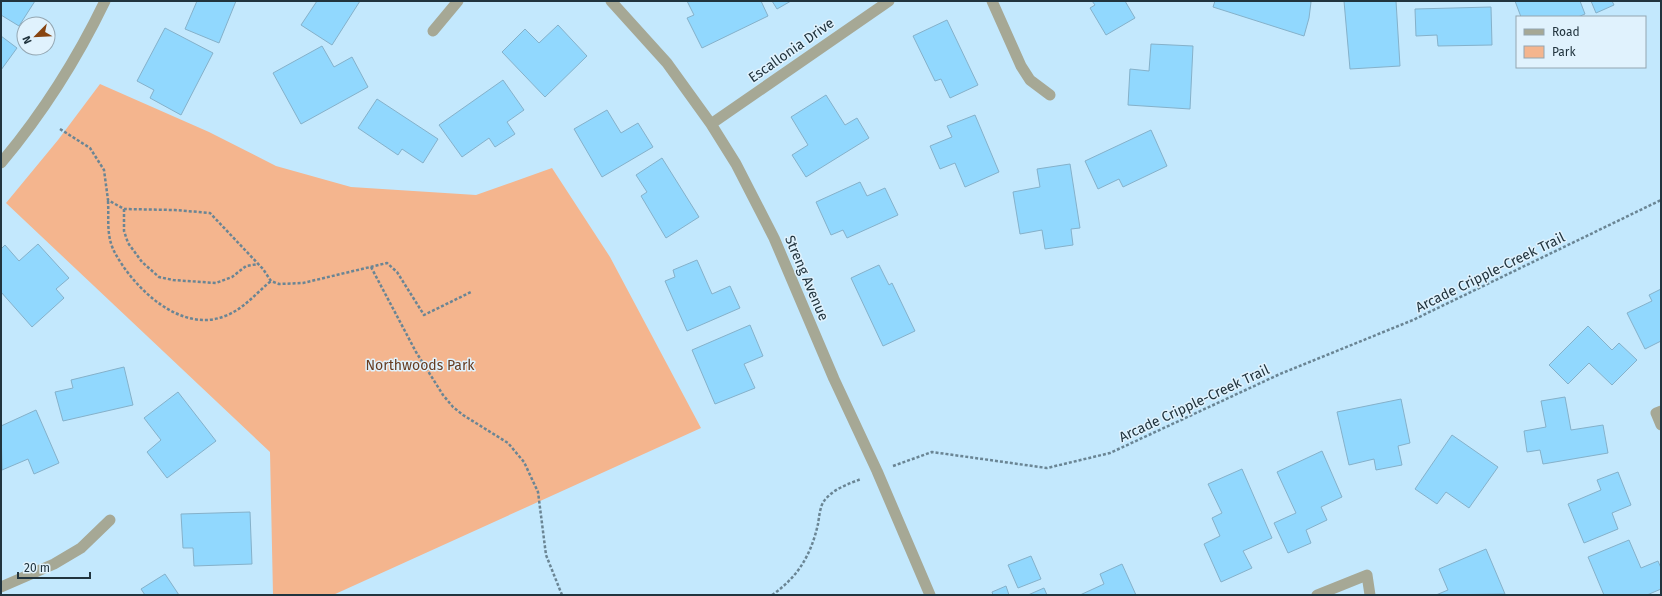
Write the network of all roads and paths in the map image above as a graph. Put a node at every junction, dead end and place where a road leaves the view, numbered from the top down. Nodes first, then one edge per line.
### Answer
1 (105, 1) edge
2 (458, 1) edge
3 (611, 1) edge
4 (889, 1) edge
5 (992, 1) edge
6 (433, 31) dead end
7 (1050, 95) dead end
8 (711, 124) junction
9 (60, 129) dead end
10 (1, 163) edge
11 (108, 200) junction
12 (1661, 200) edge
13 (124, 209) junction
14 (258, 264) junction
15 (371, 267) junction
16 (271, 281) junction
17 (471, 292) dead end
18 (1659, 412) edge
19 (1661, 425) edge
20 (877, 471) junction
21 (110, 520) dead end
22 (1, 587) edge
23 (562, 595) edge
24 (772, 595) edge
25 (930, 595) edge
26 (1317, 595) edge
27 (1370, 595) edge

1 - 10 street
2 - 6 street
3 - 8 street, Streng Avenue
4 - 8 street, Escallonia Drive
5 - 7 street
8 - 20 street, Streng Avenue
9 - 11 path
11 - 13 path
11 - 16 path
12 - 20 path, Arcade Cripple-Creek Trail
13 - 14 path
13 - 14 path
14 - 16 path
15 - 16 path
15 - 17 path
15 - 23 path
18 - 19 street
20 - 24 path, Arcade Cripple-Creek Trail
20 - 25 street, Streng Avenue
21 - 22 street
26 - 27 street

